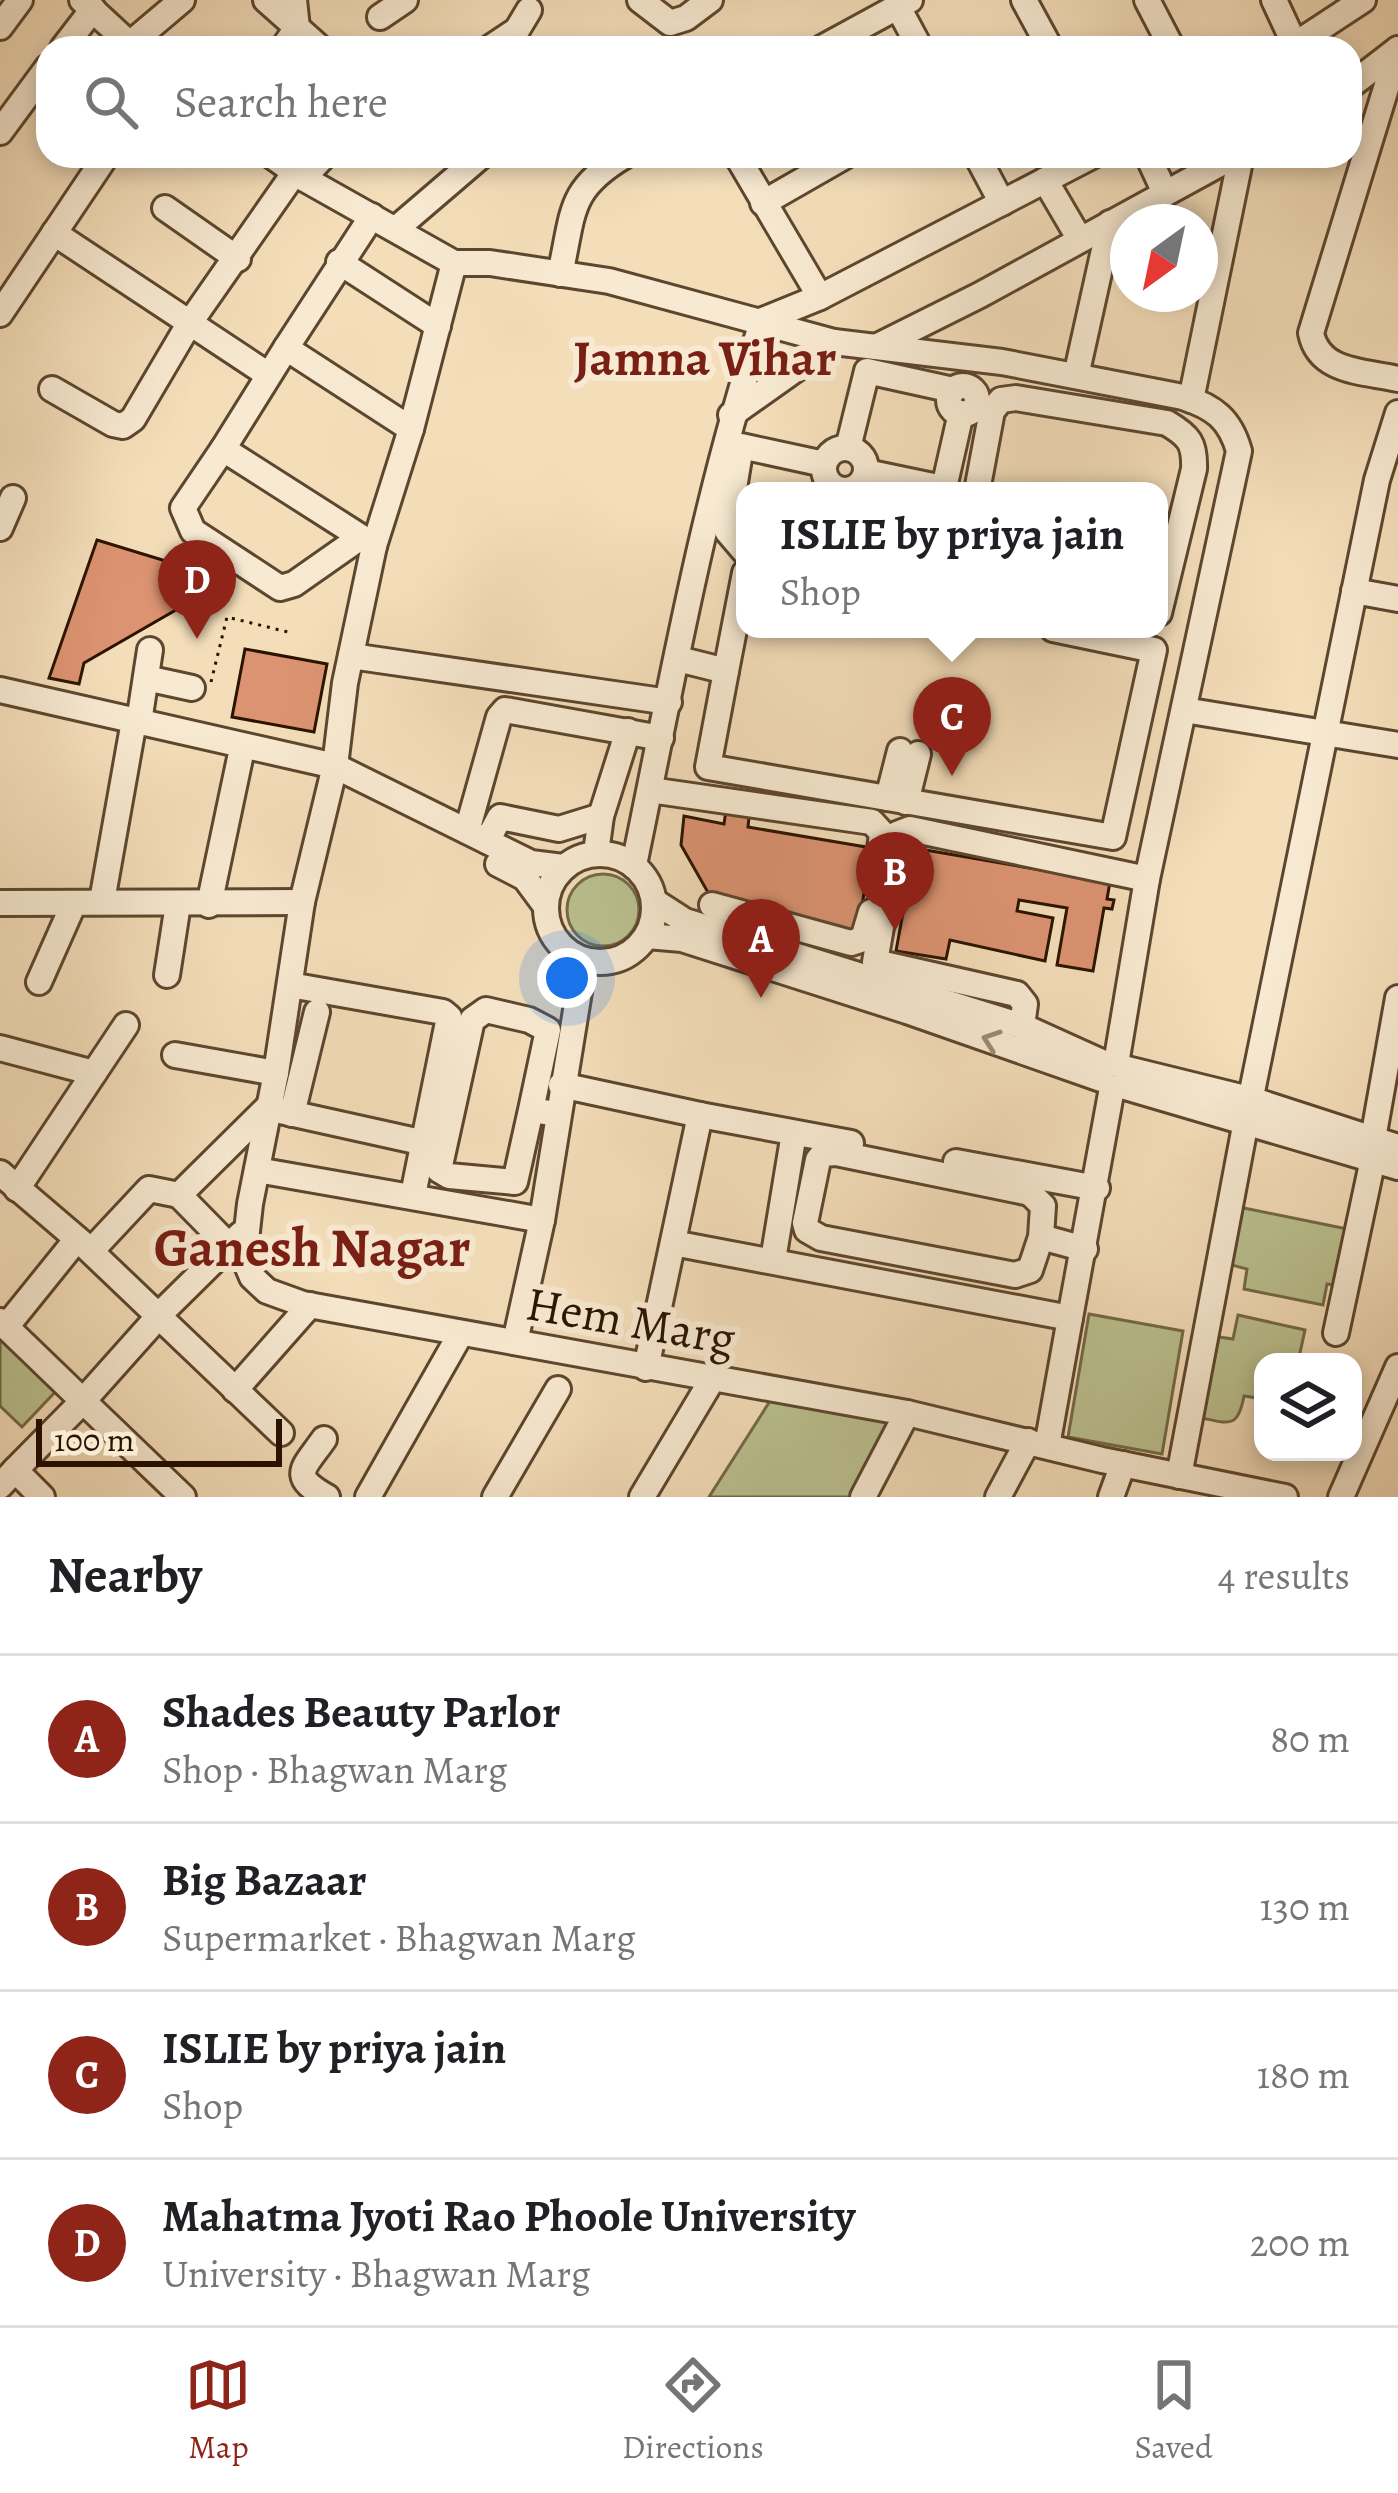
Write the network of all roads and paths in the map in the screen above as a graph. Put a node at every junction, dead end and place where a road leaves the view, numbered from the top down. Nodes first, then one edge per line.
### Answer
1 (20, 0) edge
2 (182, 0) edge
3 (266, 0) edge
4 (294, 0) edge
5 (406, 0) edge
6 (640, 0) edge
7 (710, 0) edge
8 (1024, 0) edge
9 (1147, 0) edge
10 (1274, 0) edge
11 (1363, 0) edge
12 (904, 3) edge
13 (87, 4) edge
14 (530, 10) dead end
15 (380, 17) dead end
16 (0, 27) edge
17 (70, 36) edge
18 (121, 36) edge
19 (143, 36) edge
20 (289, 36) edge
21 (290, 36) edge
22 (508, 36) edge
23 (844, 36) edge
24 (916, 36) edge
25 (1043, 36) edge
26 (1166, 36) edge
27 (1288, 36) edge
28 (1330, 36) edge
29 (1398, 49) edge
30 (1362, 77) edge
31 (36, 82) edge
32 (3, 122) edge
33 (1362, 167) edge
34 (98, 168) edge
35 (289, 168) edge
36 (308, 168) edge
37 (467, 168) edge
38 (604, 168) edge
39 (744, 168) edge
40 (824, 168) edge
41 (983, 168) edge
42 (1068, 168) edge
43 (1153, 168) edge
44 (1214, 168) edge
45 (1235, 168) edge
46 (1362, 168) edge
47 (299, 175) junction
48 (1045, 180) junction
49 (1165, 194) junction
50 (763, 203) junction
51 (1001, 203) junction
52 (1146, 204) edge
53 (165, 208) dead end
54 (372, 216) junction
55 (1110, 223) joint
56 (397, 228) junction
57 (54, 233) junction
58 (1078, 238) junction
59 (238, 259) junction
60 (340, 262) junction
61 (454, 263) junction
62 (560, 274) junction
63 (820, 297) junction
64 (0, 314) edge
65 (763, 320) junction
66 (189, 323) junction
67 (438, 326) junction
68 (834, 342) junction
69 (286, 348) junction
70 (873, 348) junction
71 (267, 374) junction
72 (1076, 376) junction
73 (1398, 380) edge
74 (52, 389) dead end
75 (1191, 400) junction
76 (1398, 413) edge
77 (731, 416) junction
78 (411, 429) junction
79 (733, 444) junction
80 (223, 448) junction
81 (848, 448) junction
82 (824, 464) junction
83 (866, 472) junction
84 (830, 482) edge
85 (858, 482) edge
86 (916, 482) edge
87 (942, 482) edge
88 (979, 482) edge
89 (13, 498) dead end
90 (0, 528) edge
91 (368, 541) junction
92 (736, 542) edge
93 (1178, 542) junction
94 (1218, 551) junction
95 (1168, 579) edge
96 (1354, 591) junction
97 (1398, 599) edge
98 (736, 619) edge
99 (288, 632) dead end
100 (1096, 638) edge
101 (150, 650) dead end
102 (351, 656) junction
103 (678, 659) junction
104 (726, 671) junction
105 (146, 678) junction
106 (0, 690) edge
107 (200, 692) joint
108 (669, 702) junction
109 (0, 706) edge
110 (1184, 710) junction
111 (135, 726) junction
112 (628, 731) junction
113 (1328, 731) junction
114 (661, 738) junction
115 (1134, 744) junction
116 (1398, 745) edge
117 (909, 753) dead end
118 (1174, 753) junction
119 (240, 758) junction
120 (334, 773) junction
121 (650, 790) junction
122 (476, 800) junction
123 (897, 800) junction
124 (601, 816) junction
125 (500, 817) junction
126 (477, 836) junction
127 (596, 853) junction
128 (634, 866) junction
129 (563, 867) junction
130 (1147, 879) junction
131 (102, 901) junction
132 (654, 901) junction
133 (302, 902) junction
134 (74, 904) junction
135 (178, 904) junction
136 (208, 905) junction
137 (545, 905) junction
138 (712, 905) dead end
139 (2, 908) edge
140 (647, 936) junction
141 (584, 961) junction
142 (167, 975) dead end
143 (40, 982) dead end
144 (290, 985) junction
145 (1397, 1008) edge
146 (316, 1012) dead end
147 (126, 1025) dead end
148 (1022, 1026) junction
149 (0, 1048) edge
150 (175, 1055) dead end
151 (94, 1073) junction
152 (276, 1073) junction
153 (1114, 1075) junction
154 (561, 1085) junction
155 (1249, 1110) junction
156 (280, 1111) junction
157 (544, 1112) junction
158 (700, 1115) junction
159 (794, 1133) junction
160 (425, 1143) junction
161 (1398, 1147) edge
162 (1382, 1155) edge
163 (257, 1169) junction
164 (8, 1181) edge
165 (1097, 1188) junction
166 (413, 1195) junction
167 (179, 1196) junction
168 (542, 1220) junction
169 (238, 1236) junction
170 (1041, 1237) junction
171 (674, 1243) junction
172 (84, 1245) junction
173 (1085, 1249) junction
174 (773, 1260) junction
175 (310, 1305) junction
176 (160, 1315) junction
177 (1070, 1318) junction
178 (3, 1324) edge
179 (461, 1333) junction
180 (1336, 1333) dead end
181 (515, 1342) junction
182 (1398, 1367) edge
183 (646, 1368) junction
184 (713, 1378) junction
185 (558, 1389) dead end
186 (236, 1390) junction
187 (83, 1401) junction
188 (907, 1413) junction
189 (281, 1433) dead end
190 (324, 1438) dead end
191 (1038, 1443) junction
192 (1123, 1464) junction
193 (1178, 1476) junction
194 (8, 1478) edge
195 (1236, 1492) edge
196 (42, 1497) edge
197 (183, 1497) edge
198 (327, 1497) edge
199 (368, 1497) edge
200 (495, 1497) edge
201 (642, 1497) edge
202 (863, 1497) edge
203 (998, 1497) edge
204 (1111, 1497) edge
205 (1285, 1497) edge
206 (1341, 1497) edge

1 - 16 street
2 - 19 street
3 - 20 street
4 - 21 street
5 - 15 street
6 - 7 street
8 - 25 street
9 - 26 street
10 - 27 street
11 - 28 street
12 - 23 street
12 - 24 street
13 - 17 street
13 - 18 street
14 - 22 street
29 - 30 street
29 - 33 street
31 - 32 street
34 - 57 street
35 - 47 street
36 - 47 street
37 - 56 street
38 - 62 street
39 - 50 street
40 - 50 street
41 - 51 street
42 - 48 street
43 - 49 street
44 - 49 street
45 - 75 street
46 - 73 street
47 - 54 street
47 - 59 street
48 - 51 street
48 - 58 street
49 - 52 street
50 - 63 street
51 - 63 street
53 - 59 street
54 - 56 street
54 - 60 street
55 - 58 street
55 - 72 street
56 - 61 street
57 - 64 street
57 - 66 street
58 - 70 street
59 - 66 street
60 - 67 street
60 - 69 street
61 - 62 street
61 - 67 street, Hem Marg
62 - 65 street
63 - 65 street
65 - 68 street
65 - 77 street
66 - 71 street
66 - 74 street
67 - 78 street, Hem Marg
68 - 70 street
68 - 77 street
69 - 71 street
69 - 78 street
70 - 72 street
71 - 80 street
72 - 75 street
75 - 94 street
76 - 96 street
77 - 79 street
78 - 91 street, Hem Marg
79 - 82 street
79 - 92 street
79 - 103 street
80 - 91 street
80 - 91 street
81 - 82 street
81 - 83 street
81 - 87 street
82 - 84 street
83 - 85 street
83 - 86 street
88 - 93 street
89 - 90 street
91 - 102 street, Hem Marg
93 - 94 street
93 - 95 street
94 - 110 street
96 - 97 street
96 - 113 street
98 - 104 street
99 - 107 path
100 - 115 street
101 - 105 street
102 - 108 street
102 - 120 street, Hem Marg
103 - 104 street
103 - 108 street
104 - 123 street
105 - 107 street
105 - 111 street
106 - 111 street
108 - 114 street
109 - 111 street
110 - 113 street
110 - 118 street
111 - 119 street
111 - 120 street
111 - 131 street
112 - 114 street
112 - 122 street
112 - 124 street
113 - 116 street
113 - 155 street
114 - 121 street
115 - 118 street
115 - 123 street
117 - 123 street
118 - 130 street
119 - 120 street
119 - 136 street
120 - 126 street
120 - 133 street, Hem Marg
120 - 137 street
121 - 128 street
121 - 138 street
122 - 125 street
122 - 126 street
124 - 125 street
124 - 127 street
125 - 126 street
126 - 129 street
127 - 128 street
127 - 129 street
128 - 132 street
129 - 137 street
130 - 148 street
130 - 153 street
131 - 134 street
131 - 135 street
132 - 140 street
132 - 148 street
133 - 136 street
133 - 144 street, Hem Marg
134 - 139 street
134 - 143 street
135 - 136 street
135 - 142 street
137 - 141 street
140 - 141 street
153 -> 140 street
141 - 154 street
144 - 152 street, Hem Marg
144 - 160 street
145 - 162 street
146 - 156 street
147 - 151 street
148 - 153 street
149 - 151 street
150 - 152 street
151 - 164 street
152 - 156 street, Hem Marg
153 - 155 street
153 - 165 street
154 - 157 street
154 - 158 street
155 - 162 street
155 - 193 street
156 - 160 street
156 - 163 street, Hem Marg
156 - 167 street
157 - 157 street
157 - 168 street
158 - 159 street
158 - 171 street
159 - 165 street
159 - 174 street
160 - 166 street
161 - 162 street
162 - 180 street
163 - 166 street
163 - 169 street, Hem Marg
164 - 172 street
165 - 173 street
166 - 168 street
167 - 169 street
167 - 172 street
168 - 181 street
169 - 175 street, Hem Marg
169 - 176 street
170 - 170 street
170 - 173 street
171 - 174 street
171 - 183 street
172 - 176 street
172 - 178 street
173 - 177 street
174 - 177 street
175 - 179 street, Hem Marg
175 - 186 street
176 - 186 street
176 - 187 street
177 - 191 street
178 - 187 street
179 - 181 street, Hem Marg
179 - 199 street
181 - 183 street, Hem Marg
182 - 206 street
183 - 184 street, Hem Marg
184 - 188 street, Hem Marg
184 - 201 street
185 - 200 street
186 - 189 street
187 - 194 street
187 - 197 street
188 - 191 street, Hem Marg
188 - 202 street
190 - 198 street
191 - 192 street, Hem Marg
191 - 203 street
192 - 193 street, Hem Marg
192 - 204 street
193 - 195 street, Hem Marg
194 - 196 street
195 - 205 street, Hem Marg

